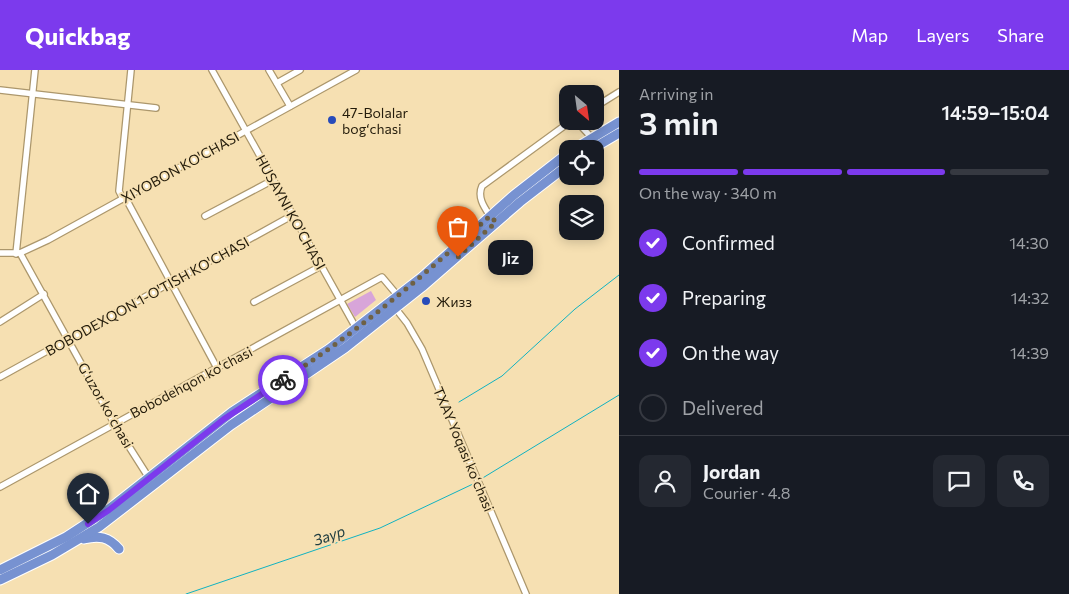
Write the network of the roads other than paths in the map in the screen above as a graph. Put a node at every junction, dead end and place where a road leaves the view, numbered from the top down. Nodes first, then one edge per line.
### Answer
1 (35, 70) edge
2 (131, 70) edge
3 (212, 70) edge
4 (269, 70) edge
5 (300, 70) edge
6 (356, 70) edge
7 (277, 83) junction
8 (0, 90) edge
9 (619, 92) edge
10 (33, 94) junction
11 (604, 101) edge
12 (127, 104) junction
13 (290, 106) junction
14 (156, 108) dead end
15 (619, 122) edge
16 (246, 130) junction
17 (560, 130) edge
18 (585, 130) edge
19 (619, 133) edge
20 (592, 138) junction
21 (589, 140) edge
22 (604, 142) edge
23 (559, 160) edge
24 (559, 171) edge
25 (273, 180) junction
26 (124, 198) junction
27 (293, 215) junction
28 (205, 216) dead end
29 (493, 219) junction
30 (0, 253) edge
31 (18, 253) junction
32 (321, 266) junction
33 (171, 282) junction
34 (44, 294) junction
35 (398, 296) junction
36 (340, 300) junction
37 (254, 302) dead end
38 (396, 309) junction
39 (0, 322) edge
40 (356, 328) junction
41 (69, 339) junction
42 (217, 368) junction
43 (0, 378) edge
44 (289, 381) junction
45 (114, 423) junction
46 (149, 478) junction
47 (0, 486) edge
48 (74, 542) junction
49 (118, 549) dead end
50 (0, 570) edge
51 (0, 580) edge
52 (526, 594) edge

1 - 10 street
2 - 12 street
3 - 16 street, HUSAYNI KO'CHASI
4 - 7 street
5 - 7 street
6 - 13 street, XIYOBON KO'CHASI
7 - 13 street
8 - 10 street
9 - 11 street
10 - 12 street
10 - 31 street
12 - 14 street
12 - 26 street
13 - 16 street, XIYOBON KO'CHASI
15 - 20 highway
16 - 25 street, HUSAYNI KO'CHASI
16 - 26 street, XIYOBON KO'CHASI
17 - 29 street
18 - 20 street
19 - 22 highway
20 - 21 highway
23 - 29 highway
24 - 29 highway
25 - 27 street, HUSAYNI KO'CHASI
25 - 28 street
26 - 31 street, XIYOBON KO'CHASI
26 - 33 street
27 - 32 street, HUSAYNI KO'CHASI
27 - 33 street, BOBODEXQON 1-O'TISH KO'CHASI
29 - 35 highway
29 - 38 highway
30 - 31 street, XIYOBON KO'CHASI
31 - 34 street, Gʻuzor koʻchasi
32 - 36 street, HUSAYNI KO'CHASI
32 - 37 street
33 - 41 street, BOBODEXQON 1-O'TISH KO'CHASI
33 - 42 street
34 - 39 street
34 - 41 street, Gʻuzor koʻchasi
35 - 36 street, Bobodehqon koʻchasi
35 - 40 highway
36 - 40 street, HUSAYNI KO'CHASI
36 - 42 street, Bobodehqon koʻchasi
38 - 44 highway
38 - 52 street, TXAY Yoqasi koʻchasi
40 - 44 highway
41 - 43 street, BOBODEXQON 1-O'TISH KO'CHASI
41 - 45 street, Gʻuzor koʻchasi
42 - 45 street, Bobodehqon koʻchasi
44 - 46 highway
44 - 48 highway
45 - 46 street, Gʻuzor koʻchasi
45 - 47 street, Bobodehqon koʻchasi
46 - 50 highway
48 - 49 highway
48 - 51 highway

